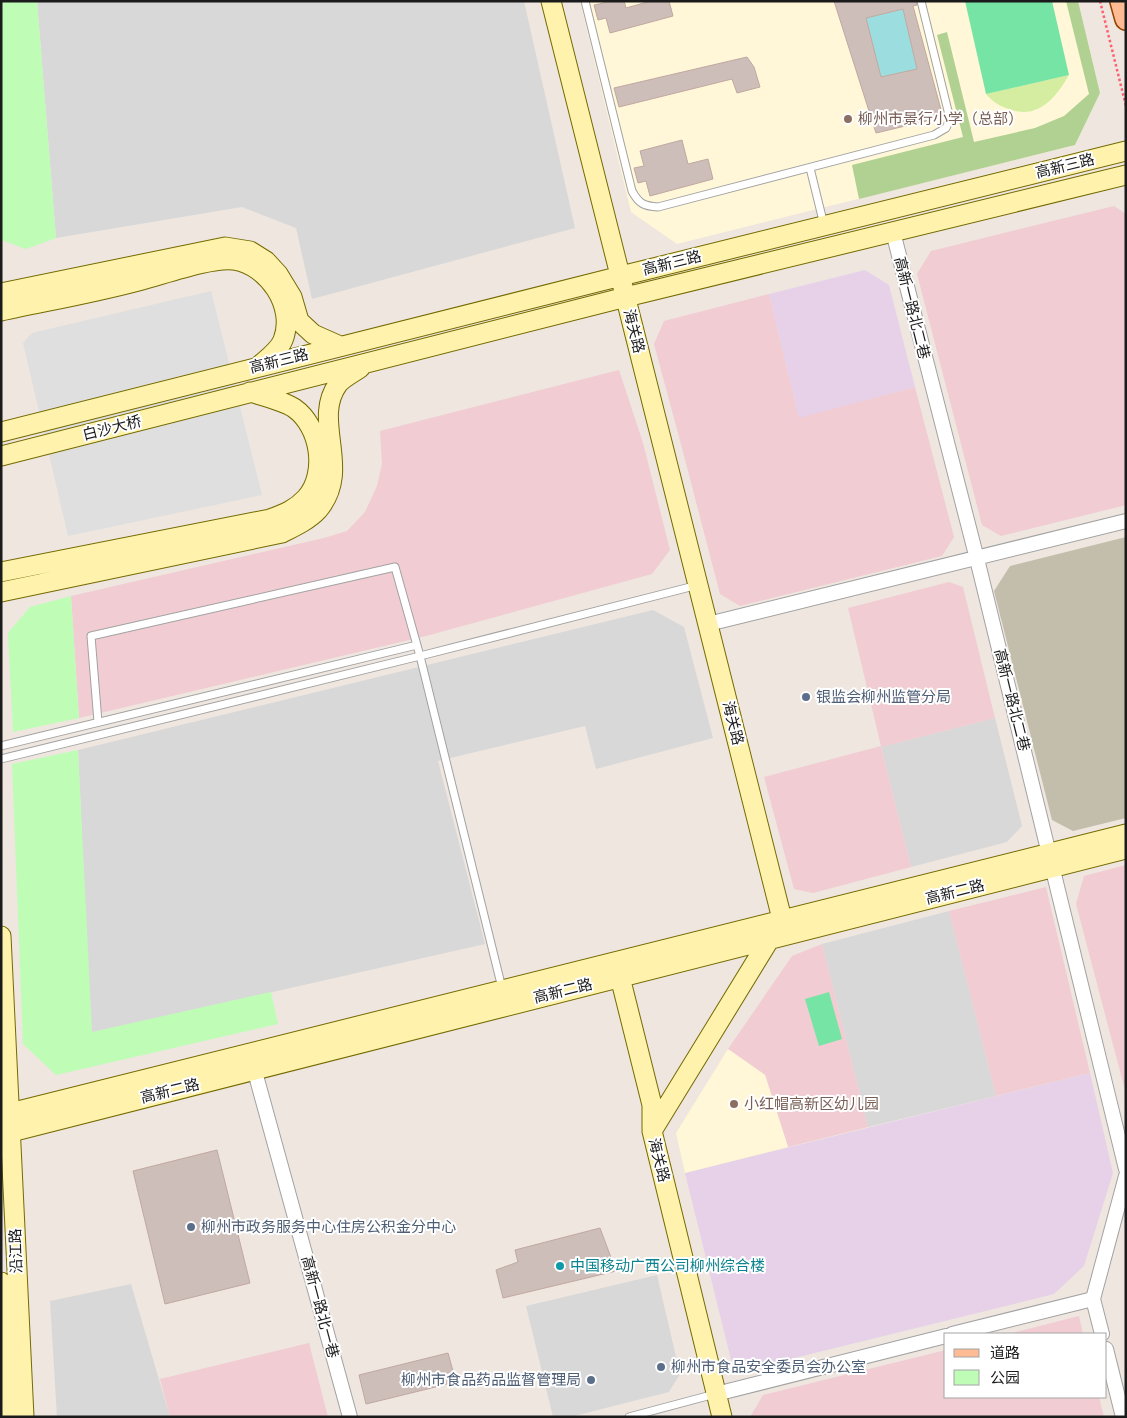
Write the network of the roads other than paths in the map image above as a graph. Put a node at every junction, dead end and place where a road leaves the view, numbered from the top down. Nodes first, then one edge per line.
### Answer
1 (585, 1) edge
2 (921, 1) edge
3 (1121, 1) edge
4 (552, 2) edge
5 (1126, 19) edge
6 (1126, 151) edge
7 (810, 168) junction
8 (1126, 175) edge
9 (824, 225) junction
10 (893, 232) junction
11 (621, 276) junction
12 (1, 293) edge
13 (626, 297) junction
14 (1, 312) edge
15 (340, 346) junction
16 (368, 362) junction
17 (259, 366) junction
18 (219, 376) joint
19 (250, 392) junction
20 (223, 399) joint
21 (1, 432) edge
22 (1, 456) edge
23 (1126, 521) edge
24 (977, 559) junction
25 (1, 572) edge
26 (698, 585) junction
27 (1, 592) edge
28 (708, 624) junction
29 (417, 645) junction
30 (420, 656) junction
31 (98, 722) junction
32 (1, 746) edge
33 (1, 758) edge
34 (1126, 834) edge
35 (1126, 849) edge
36 (1051, 860) junction
37 (782, 920) junction
38 (1, 936) edge
39 (768, 939) junction
40 (615, 978) junction
41 (505, 998) junction
42 (252, 1061) junction
43 (6, 1122) edge
44 (652, 1131) junction
45 (1126, 1169) edge
46 (1126, 1176) edge
47 (1, 1282) edge
48 (1093, 1299) junction
49 (956, 1333) edge
50 (1102, 1333) edge
51 (944, 1337) edge
52 (1107, 1353) edge
53 (716, 1394) junction
54 (8, 1417) edge
55 (24, 1417) edge
56 (350, 1417) edge
57 (630, 1417) edge
58 (722, 1417) edge
59 (1123, 1417) edge

1 - 7 lane
2 - 7 lane
3 - 5 main road
4 - 11 main road, 海关路
6 - 9 main road, 高新三路
7 - 9 lane
8 - 10 main road, 高新三路
9 - 11 main road, 高新三路
10 - 13 main road, 高新三路
10 - 24 street, 高新一路北二巷
11 - 13 main road, 海关路
11 - 15 main road, 高新三路
12 - 15 main road
13 - 16 main road, 高新三路
13 - 26 main road, 海关路
14 - 17 main road
15 - 17 main road, 高新三路
16 - 19 main road, 高新三路
16 - 27 main road
17 - 18 main road, 高新三路
18 - 21 main road, 白沙大桥
19 - 20 main road, 高新三路
19 - 25 main road
20 - 22 main road, 白沙大桥
23 - 24 street
24 - 28 street
24 - 36 street, 高新一路北二巷
26 - 28 main road, 海关路
26 - 30 lane
28 - 37 main road, 海关路
29 - 30 lane
29 - 31 lane
29 - 31 lane
30 - 33 lane
30 - 41 lane
31 - 32 lane
34 - 36 main road, 高新二路
35 - 36 main road, 高新二路
36 - 37 main road, 高新二路
36 - 39 main road, 高新二路
36 - 45 street, 高新一路北二巷
37 - 39 main road, 海关路
37 - 41 main road, 高新二路
38 - 43 main road, 沿江路
39 - 40 main road, 高新二路
39 - 44 main road, 海关路
40 - 41 main road, 高新二路
40 - 44 main road
41 - 42 main road, 高新二路
42 - 43 main road, 高新二路
42 - 56 street, 高新一路北一巷
43 - 55 main road, 沿江路
44 - 53 main road, 海关路
46 - 48 street
47 - 54 main road, 沿江路
48 - 49 street
48 - 50 street
51 - 53 street
52 - 59 street
53 - 57 lane
53 - 58 main road, 海关路

